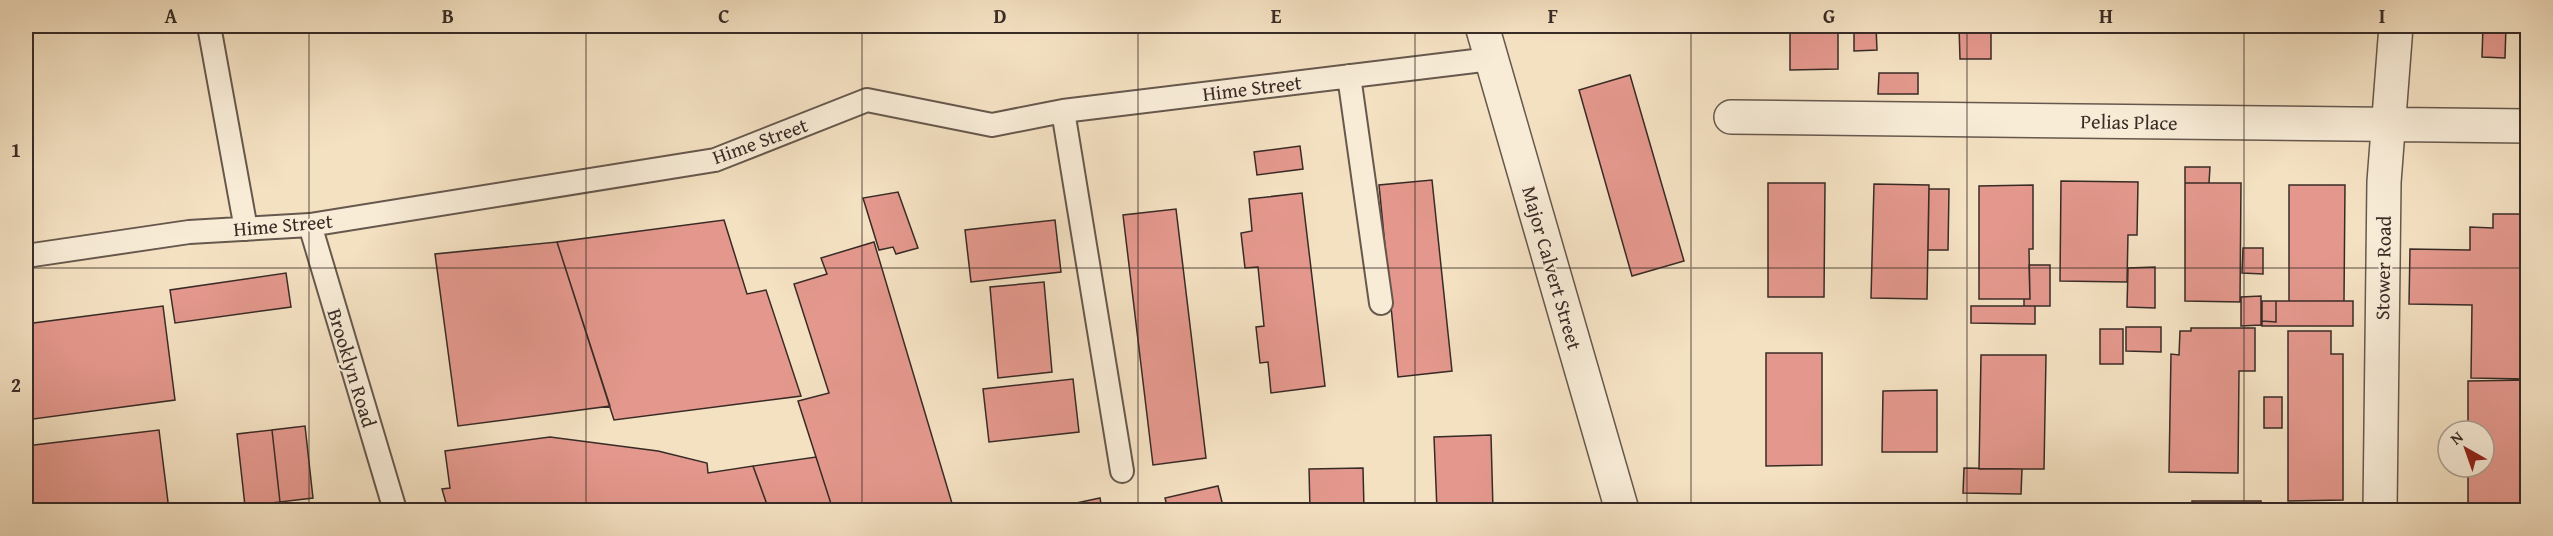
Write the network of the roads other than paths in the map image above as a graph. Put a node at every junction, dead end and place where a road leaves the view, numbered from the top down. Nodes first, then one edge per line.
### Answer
1 (209, 26) edge
2 (1482, 26) edge
3 (2396, 26) edge
4 (1491, 59) junction
5 (1349, 76) junction
6 (1063, 111) junction
7 (1731, 117) dead end
8 (2389, 125) junction
9 (2528, 126) edge
10 (310, 225) junction
11 (246, 228) junction
12 (26, 256) edge
13 (1380, 303) dead end
14 (1122, 471) dead end
15 (395, 510) edge
16 (1622, 510) edge
17 (2380, 510) edge

1 - 11 lane
2 - 4 street, Major Calvert Street
3 - 8 street, Stower Road
4 - 5 lane, Hime Street
4 - 16 street, Major Calvert Street
5 - 6 lane, Hime Street
5 - 13 lane
6 - 10 lane, Hime Street
6 - 14 lane
7 - 8 street, Pelias Place
8 - 9 street, Pelias Place
8 - 17 street, Stower Road
10 - 11 lane, Hime Street
10 - 15 lane, Brooklyn Road
11 - 12 lane, Hime Street

